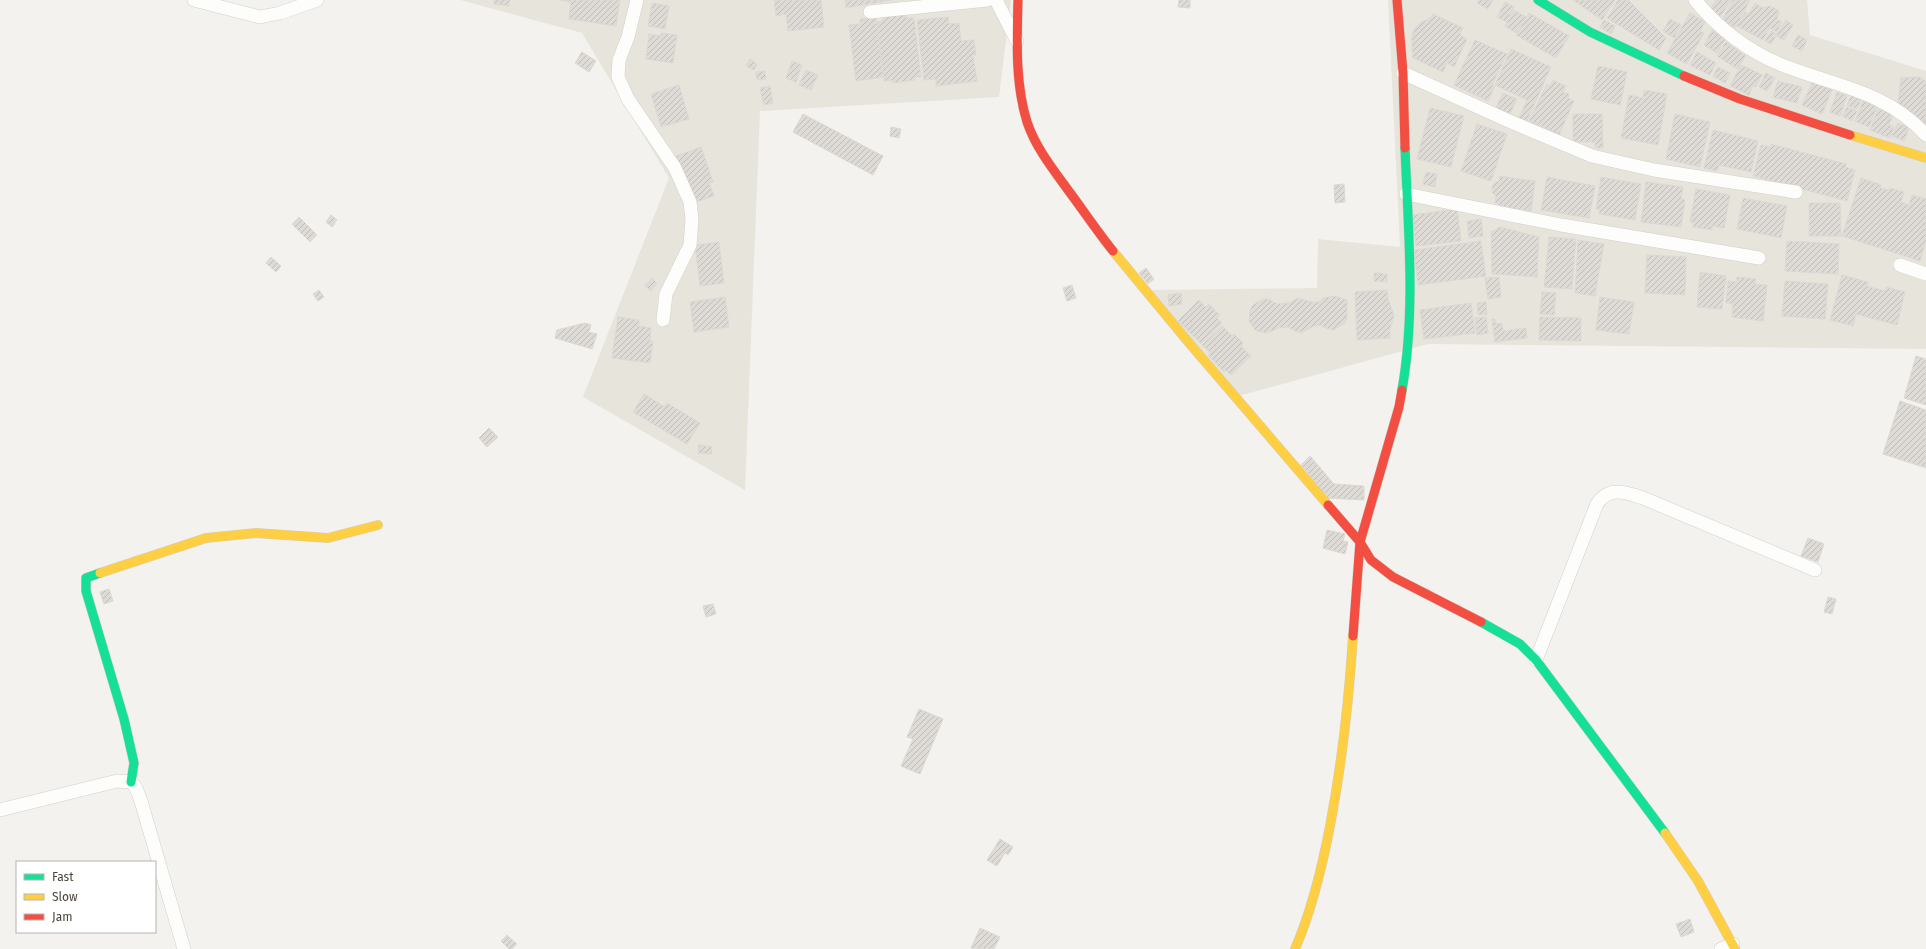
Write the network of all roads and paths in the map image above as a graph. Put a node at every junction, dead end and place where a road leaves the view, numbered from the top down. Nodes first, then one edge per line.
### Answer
1 (194, 0) edge
2 (317, 0) edge
3 (638, 0) edge
4 (987, 0) edge
5 (996, 0) edge
6 (1018, 0) edge
7 (1397, 0) edge
8 (1538, 0) edge
9 (1695, 0) edge
10 (870, 12) dead end
11 (1017, 41) junction
12 (1403, 73) junction
13 (1926, 135) edge
14 (1926, 158) edge
15 (1796, 192) dead end
16 (1406, 194) junction
17 (1759, 258) dead end
18 (1900, 265) dead end
19 (1926, 274) edge
20 (663, 320) dead end
21 (378, 525) dead end
22 (1360, 542) junction
23 (1815, 570) dead end
24 (1536, 660) junction
25 (131, 782) junction
26 (0, 810) edge
27 (1730, 947) edge
28 (184, 949) edge
29 (1295, 949) edge

1 - 2 street
3 - 20 street
4 - 10 street
5 - 11 street
6 - 11 street
7 - 12 street
8 - 14 street
9 - 13 street
11 - 22 street
12 - 15 street
12 - 16 street
16 - 17 street
16 - 22 street
18 - 19 street
21 - 25 street
22 - 24 street
22 - 29 street
23 - 24 street
24 - 27 street
25 - 26 street
25 - 28 street

